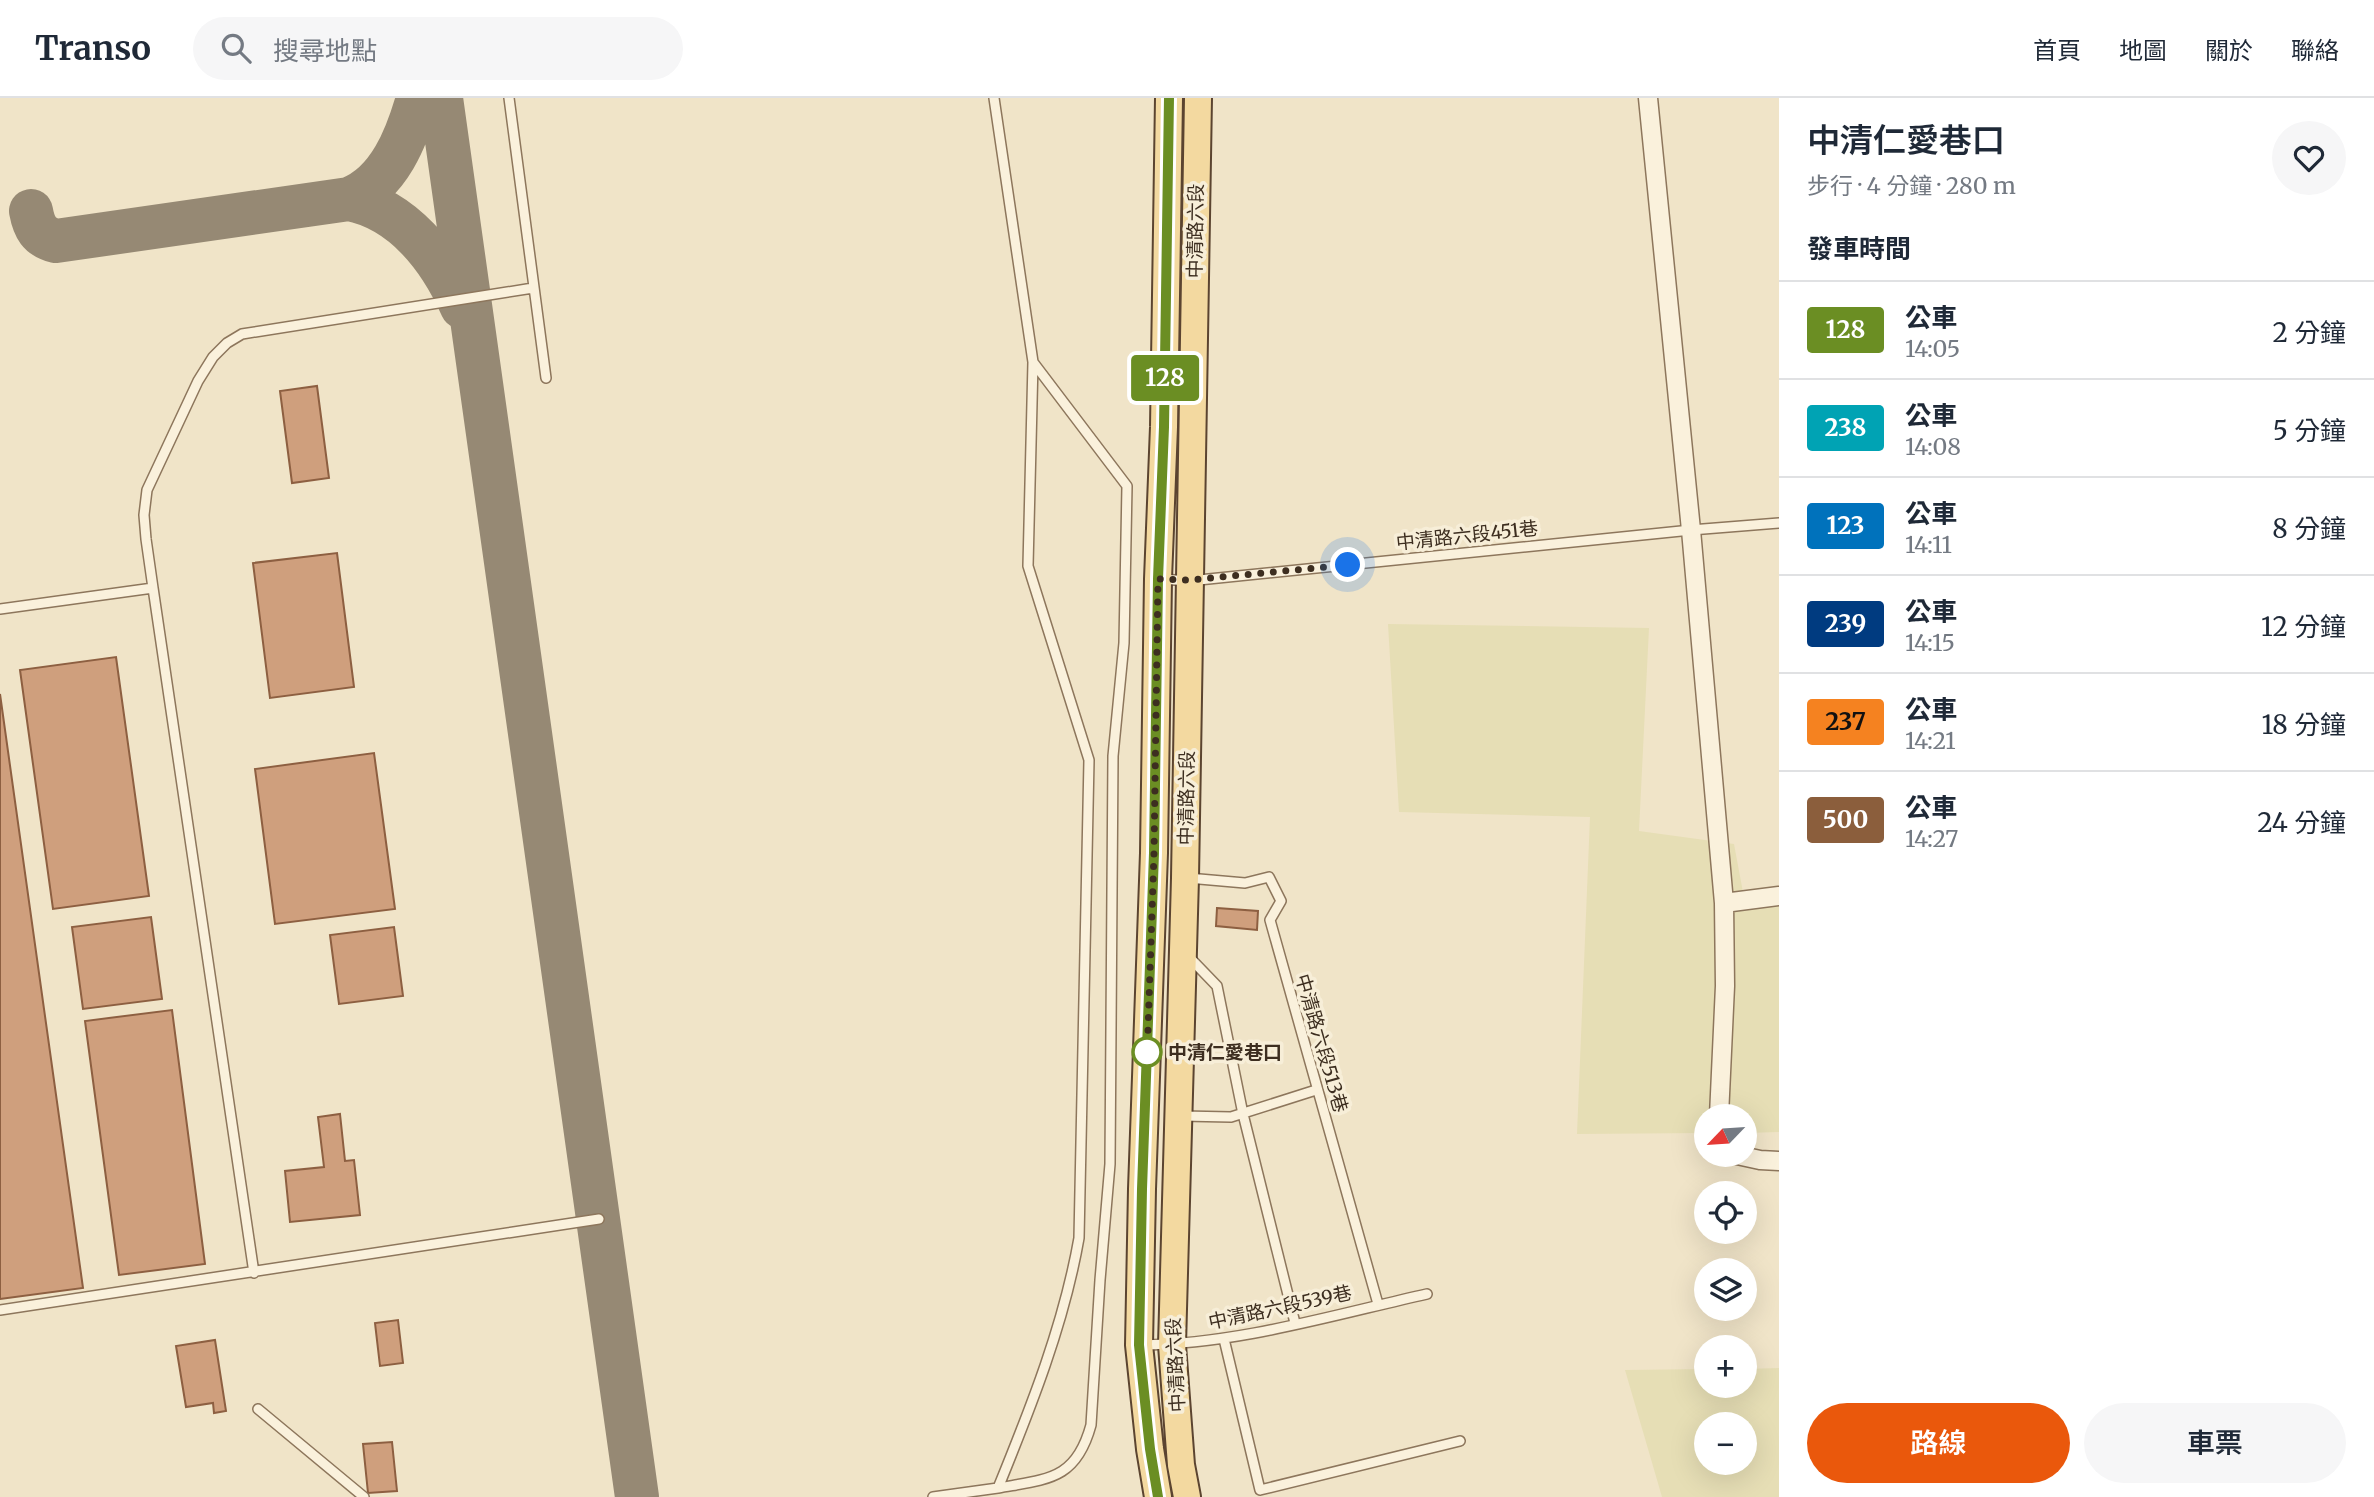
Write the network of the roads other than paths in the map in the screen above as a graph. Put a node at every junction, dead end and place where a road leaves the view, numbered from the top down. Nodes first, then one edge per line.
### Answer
1 (509, 98) edge
2 (994, 98) edge
3 (1169, 98) edge
4 (1198, 98) edge
5 (1648, 98) edge
6 (533, 288) junction
7 (1033, 362) junction
8 (546, 377) dead end
9 (1779, 523) edge
10 (1692, 530) junction
11 (1158, 579) junction
12 (1189, 580) junction
13 (153, 588) junction
14 (0, 609) edge
15 (1185, 878) junction
16 (1779, 896) edge
17 (1724, 903) junction
18 (1181, 949) junction
19 (1316, 1090) junction
20 (1720, 1104) edge
21 (1243, 1114) junction
22 (1177, 1116) junction
23 (1757, 1159) edge
24 (1779, 1161) edge
25 (598, 1219) dead end
26 (254, 1273) junction
27 (1427, 1294) dead end
28 (1378, 1304) junction
29 (0, 1310) edge
30 (1295, 1323) junction
31 (1224, 1339) junction
32 (1139, 1345) junction
33 (1172, 1345) junction
34 (258, 1409) dead end
35 (1460, 1441) dead end
36 (998, 1488) junction
37 (364, 1497) edge
38 (933, 1497) edge
39 (1158, 1497) edge
40 (1187, 1497) edge

1 - 6 lane
2 - 7 lane
3 - 11 main road, 中清路六段
4 - 12 main road, 中清路六段
5 - 10 street
6 - 8 lane
6 - 13 lane
7 - 36 lane
7 - 36 lane
9 - 10 lane, 中清路六段451巷
10 - 12 lane, 中清路六段451巷
10 - 17 street
11 - 12 lane, 中清路六段451巷
11 - 32 main road, 中清路六段
12 - 15 main road, 中清路六段
13 - 14 lane
13 - 26 lane
15 - 18 main road, 中清路六段
15 - 19 lane, 中清路六段513巷
16 - 17 street
17 - 20 street
18 - 21 lane
18 - 22 main road, 中清路六段
19 - 21 lane
19 - 28 lane, 中清路六段513巷
21 - 22 lane
21 - 30 lane
22 - 33 main road, 中清路六段
23 - 24 street
25 - 26 lane
26 - 29 lane
27 - 28 lane, 中清路六段539巷
28 - 30 lane, 中清路六段539巷
30 - 31 lane, 中清路六段539巷
31 - 33 lane, 中清路六段539巷
31 - 35 lane
32 - 33 lane, 中清路六段539巷
32 - 39 main road, 中清路六段
33 - 40 main road, 中清路六段
34 - 37 lane
36 - 38 lane

